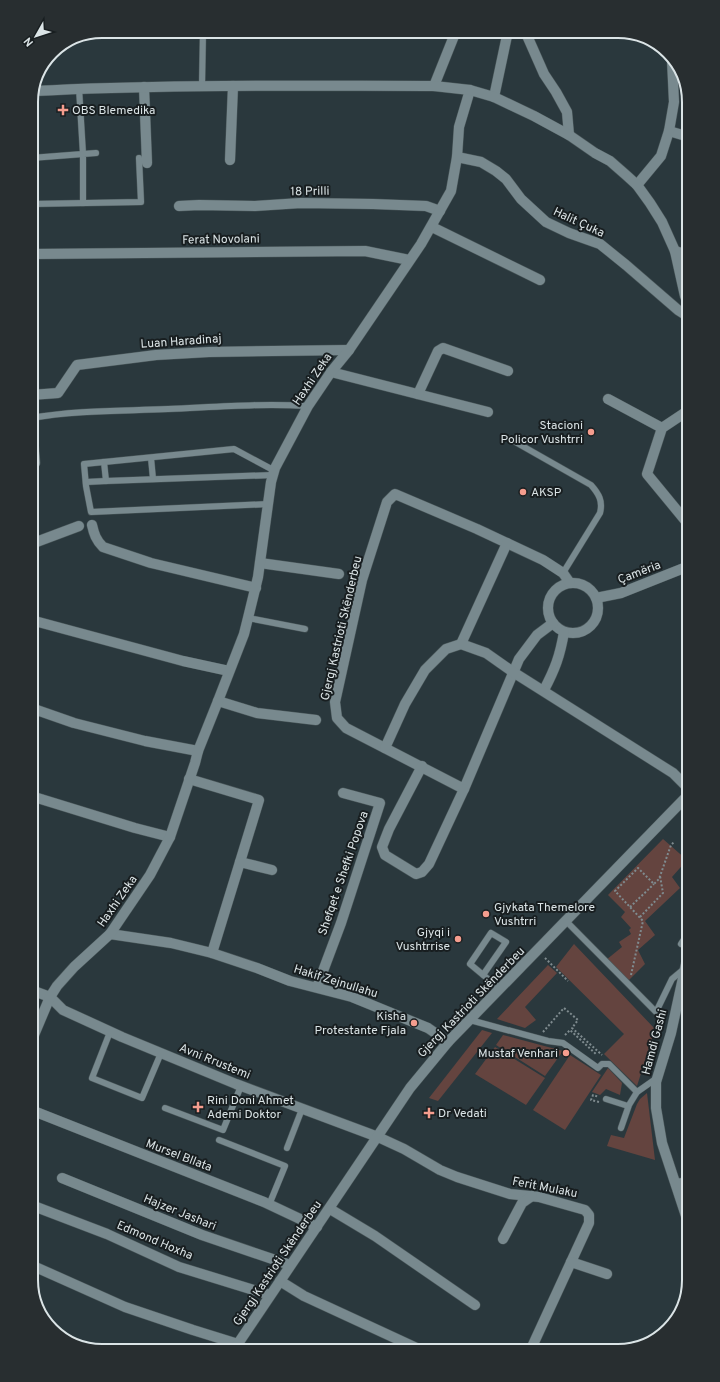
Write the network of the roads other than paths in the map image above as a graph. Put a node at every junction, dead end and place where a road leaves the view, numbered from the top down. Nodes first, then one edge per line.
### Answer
1 (203, 38) edge
2 (453, 38) edge
3 (506, 38) edge
4 (528, 38) edge
5 (672, 69) edge
6 (202, 86) junction
7 (233, 86) junction
8 (434, 86) junction
9 (144, 87) junction
10 (79, 88) junction
11 (470, 90) junction
12 (39, 91) edge
13 (494, 96) junction
14 (669, 131) junction
15 (569, 135) junction
16 (682, 135) edge
17 (96, 153) dead end
18 (83, 154) junction
19 (38, 157) edge
20 (457, 157) junction
21 (143, 160) joint
22 (230, 160) dead end
23 (637, 185) junction
24 (83, 203) junction
25 (38, 204) edge
26 (178, 206) dead end
27 (440, 211) junction
28 (432, 227) junction
29 (675, 251) junction
30 (682, 253) edge
31 (38, 254) edge
32 (409, 260) junction
33 (540, 280) dead end
34 (682, 282) edge
35 (682, 313) edge
36 (349, 350) junction
37 (508, 371) dead end
38 (331, 372) junction
39 (38, 394) edge
40 (418, 394) junction
41 (608, 399) dead end
42 (308, 406) junction
43 (488, 412) dead end
44 (682, 415) edge
45 (38, 416) edge
46 (662, 428) junction
47 (510, 439) dead end
48 (151, 458) junction
49 (104, 462) junction
50 (274, 473) junction
51 (152, 479) junction
52 (106, 481) junction
53 (86, 482) junction
54 (268, 504) junction
55 (682, 516) edge
56 (92, 525) dead end
57 (79, 526) dead end
58 (38, 541) edge
59 (507, 543) junction
60 (260, 563) junction
61 (682, 569) edge
62 (563, 573) junction
63 (339, 574) dead end
64 (570, 583) junction
65 (256, 588) junction
66 (596, 598) junction
67 (248, 618) junction
68 (38, 622) edge
69 (553, 624) junction
70 (305, 629) dead end
71 (564, 632) junction
72 (461, 644) junction
73 (230, 671) junction
74 (513, 672) junction
75 (544, 690) junction
76 (218, 701) junction
77 (38, 710) edge
78 (316, 720) dead end
79 (385, 748) junction
80 (198, 750) junction
81 (422, 766) junction
82 (189, 779) junction
83 (682, 782) edge
84 (464, 789) junction
85 (343, 793) dead end
86 (38, 798) edge
87 (682, 801) edge
88 (170, 836) junction
89 (240, 862) junction
90 (272, 870) dead end
91 (566, 921) junction
92 (110, 934) junction
93 (212, 953) junction
94 (682, 969) edge
95 (483, 975) junction
96 (317, 987) junction
97 (682, 987) edge
98 (500, 989) junction
99 (38, 993) edge
100 (50, 997) junction
101 (470, 1020) junction
102 (38, 1025) edge
103 (110, 1032) junction
104 (448, 1042) junction
105 (161, 1053) junction
106 (657, 1078) junction
107 (241, 1086) junction
108 (637, 1092) junction
109 (605, 1101) road end
110 (628, 1106) junction
111 (165, 1108) dead end
112 (302, 1109) junction
113 (38, 1113) edge
114 (621, 1128) dead end
115 (378, 1137) junction
116 (219, 1140) dead end
117 (287, 1148) dead end
118 (62, 1178) dead end
119 (682, 1183) edge
120 (676, 1184) junction
121 (519, 1199) junction
122 (682, 1203) edge
123 (269, 1204) junction
124 (38, 1208) edge
125 (330, 1209) junction
126 (317, 1227) junction
127 (503, 1239) dead end
128 (571, 1262) junction
129 (290, 1265) junction
130 (38, 1268) edge
131 (607, 1274) dead end
132 (280, 1281) junction
133 (270, 1295) junction
134 (475, 1305) dead end
135 (228, 1344) edge
136 (238, 1344) edge
137 (408, 1344) edge
138 (533, 1344) edge

1 - 6 lane
2 - 8 street
3 - 13 street
4 - 15 street
5 - 14 street
6 - 7 street
6 - 9 street
7 - 8 street
7 - 22 street
8 - 11 street
9 - 10 street
9 - 21 street
10 - 12 street
10 - 18 lane
11 - 13 street
11 - 20 street, Haxhi Zeka
13 - 15 street
14 - 16 street
14 - 23 street
15 - 23 street
17 - 18 lane
18 - 19 lane
18 - 24 lane
20 - 27 street, Haxhi Zeka
20 - 35 street, Halit Çuka
21 - 24 lane
23 - 29 street
24 - 25 lane
26 - 27 street, 18 Prilli
27 - 28 street, Haxhi Zeka
28 - 32 street, Haxhi Zeka
28 - 33 street
29 - 30 street
29 - 34 street
31 - 32 street, Ferat Novolani
32 - 36 street, Haxhi Zeka
36 - 38 street, Haxhi Zeka
36 - 39 street, Luan Haradinaj
37 - 40 street
38 - 40 street
38 - 42 street, Haxhi Zeka
40 - 43 street
41 - 46 street
42 - 45 lane
42 - 50 street, Haxhi Zeka
44 - 46 street
46 - 55 street
47 - 62 lane
48 - 49 lane
48 - 50 lane
48 - 51 lane
49 - 52 lane
49 - 53 lane
50 - 51 lane
50 - 54 street, Haxhi Zeka
51 - 52 lane
52 - 53 lane
53 - 54 lane
54 - 60 street, Haxhi Zeka
56 - 65 street
57 - 58 street
59 - 62 street
59 - 72 street
59 - 79 street, Gjergj Kastrioti Skënderbeu
60 - 63 street
60 - 65 street, Haxhi Zeka
61 - 66 street, Çamëria
62 - 64 street
64 - 66 street
64 - 69 street
65 - 67 street, Haxhi Zeka
66 - 71 street
67 - 70 lane
67 - 73 street, Haxhi Zeka
68 - 73 street
69 - 71 street
69 - 74 street
71 - 75 street
72 - 74 street
72 - 79 street
73 - 76 street, Haxhi Zeka
74 - 75 street
74 - 84 street
75 - 83 street
76 - 78 street
76 - 80 street, Haxhi Zeka
77 - 80 street
79 - 81 street, Gjergj Kastrioti Skënderbeu
80 - 82 street, Haxhi Zeka
81 - 84 street, Gjergj Kastrioti Skënderbeu
81 - 84 street
82 - 88 street, Haxhi Zeka
82 - 89 street
85 - 96 street, Shefqet e Shefki Popova
86 - 88 street
87 - 91 street, Gjergj Kastrioti Skënderbeu
88 - 92 street, Haxhi Zeka
89 - 90 street
89 - 93 street
91 - 94 lane
91 - 98 street, Gjergj Kastrioti Skënderbeu
92 - 93 street, Hakif Zejnullahu
92 - 100 street, Haxhi Zeka
93 - 96 street, Hakif Zejnullahu
95 - 95 lane
95 - 98 lane
96 - 104 street, Hakif Zejnullahu
97 - 106 street, Hamdi Gashi
98 - 101 street, Gjergj Kastrioti Skënderbeu
99 - 100 street
100 - 102 street, Haxhi Zeka
100 - 103 street, Avni Rrustemi
101 - 104 street, Gjergj Kastrioti Skënderbeu
101 - 108 lane
103 - 105 street, Avni Rrustemi
103 - 105 lane
104 - 115 street, Gjergj Kastrioti Skënderbeu
105 - 107 street, Avni Rrustemi
106 - 108 lane
106 - 120 street, Hamdi Gashi
107 - 111 lane
107 - 112 street, Avni Rrustemi
108 - 110 lane
109 - 110 lane
110 - 114 lane
112 - 115 street, Avni Rrustemi
112 - 117 lane
113 - 123 street, Mursel Bllata
115 - 121 street, Ferit Mulaku
115 - 125 street, Gjergj Kastrioti Skënderbeu
116 - 123 lane
118 - 129 street, Hajzer Jashari
119 - 120 street
120 - 122 street, Hamdi Gashi
121 - 127 street
121 - 128 street, Ferit Mulaku
123 - 126 street, Mursel Bllata
124 - 133 street, Edmond Hoxha
125 - 126 street, Gjergj Kastrioti Skënderbeu
125 - 134 street
126 - 129 street, Gjergj Kastrioti Skënderbeu
128 - 131 street
128 - 138 street, Ferit Mulaku
129 - 132 street, Gjergj Kastrioti Skënderbeu
130 - 135 street
132 - 133 street, Gjergj Kastrioti Skënderbeu
132 - 137 street
133 - 136 street, Gjergj Kastrioti Skënderbeu

